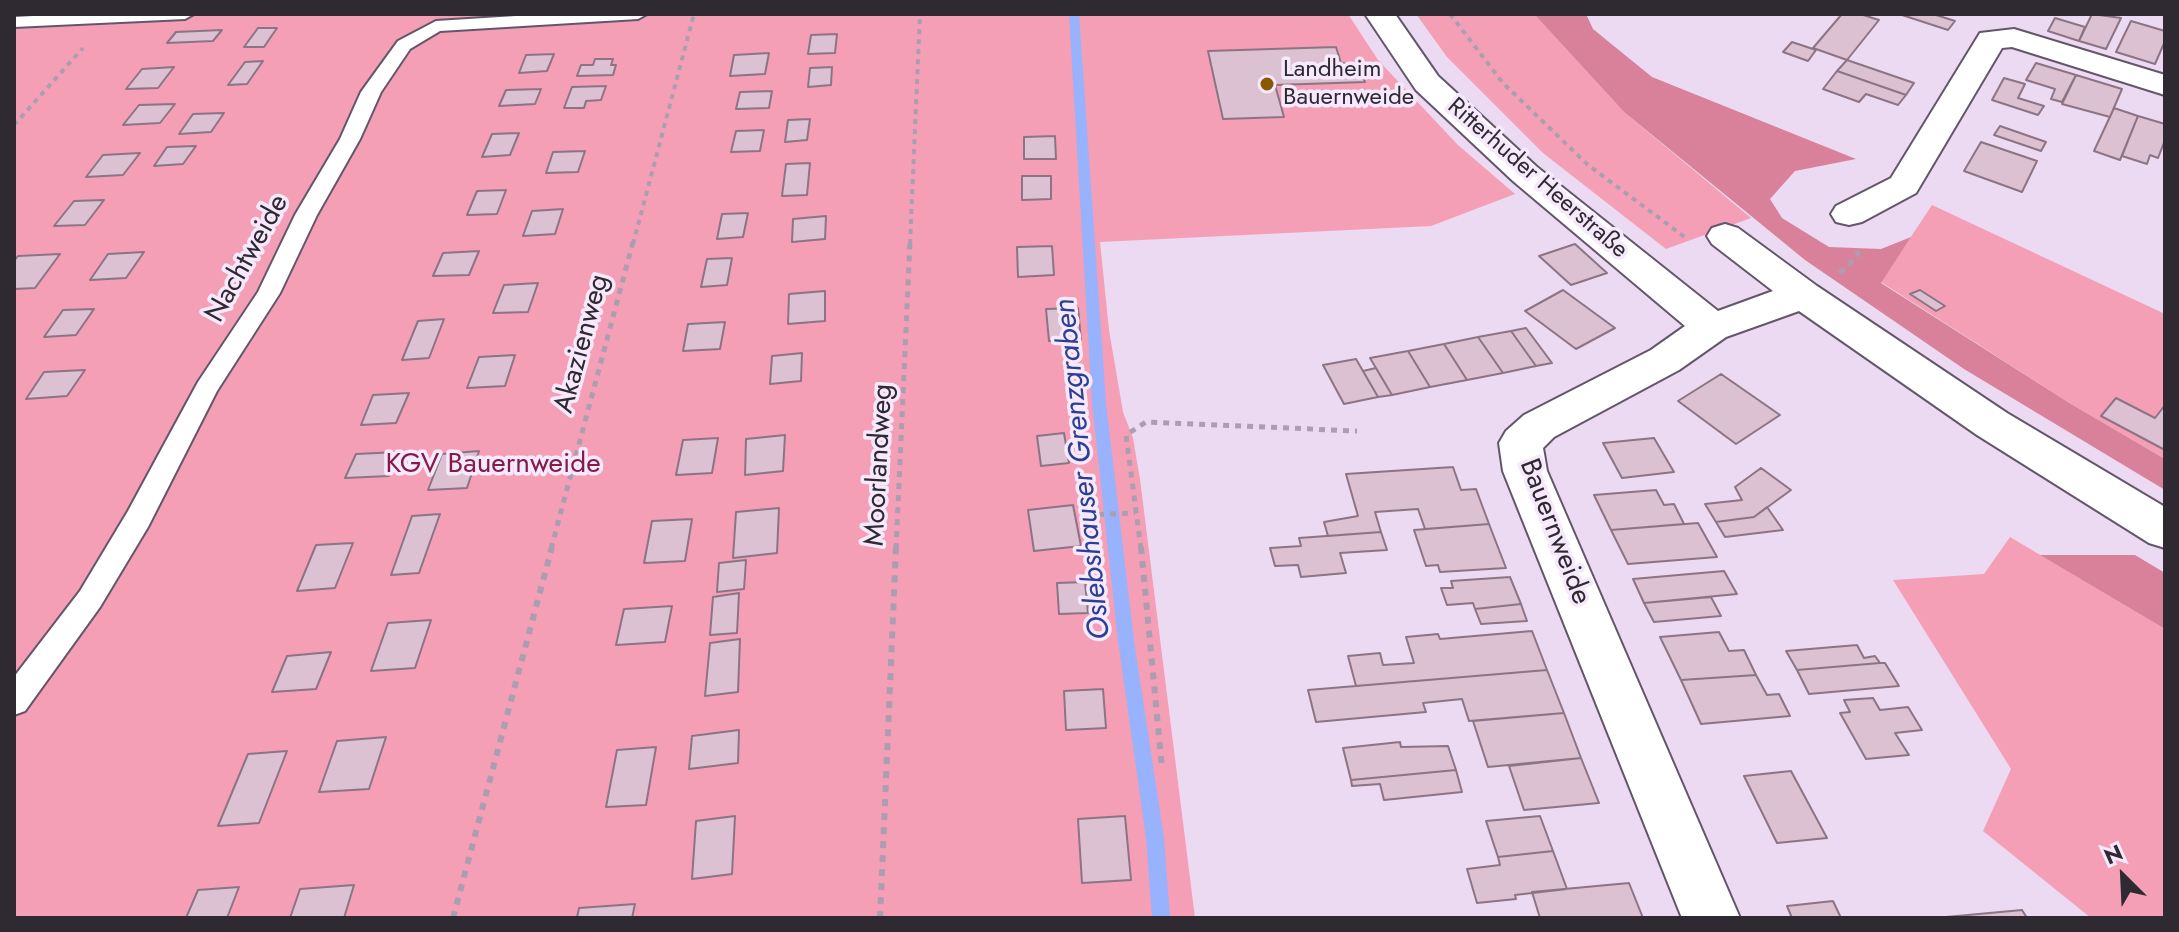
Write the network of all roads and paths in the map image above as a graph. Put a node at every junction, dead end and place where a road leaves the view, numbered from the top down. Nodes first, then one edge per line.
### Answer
1 (185, 14) edge
2 (638, 14) edge
3 (694, 14) edge
4 (920, 14) edge
5 (1380, 14) edge
6 (1450, 14) edge
7 (110, 18) junction
8 (428, 20) edge
9 (14, 22) edge
10 (2165, 85) edge
11 (14, 125) edge
12 (1849, 214) joint
13 (1710, 240) joint
14 (1803, 295) junction
15 (1712, 327) junction
16 (1357, 431) dead end
17 (1135, 513) junction
18 (1086, 515) dead end
19 (2165, 530) edge
20 (14, 701) edge
21 (1162, 768) dead end
22 (453, 918) edge
23 (880, 918) edge
24 (1711, 918) edge

1 - 7 lane
2 - 8 lane, Nachtweide
3 - 22 path, Akazienweg
4 - 23 path, Moorlandweg
5 - 15 street, Ritterhuder Heerstraße
6 - 13 path, Ritterhuder Heerstraße
7 - 9 lane
7 - 11 path
8 - 20 lane, Nachtweide
10 - 12 street
12 - 14 path
13 - 14 street
14 - 15 street, Bauernweide
14 - 19 street
15 - 24 street, Bauernweide
16 - 17 path
17 - 18 path
17 - 21 path

